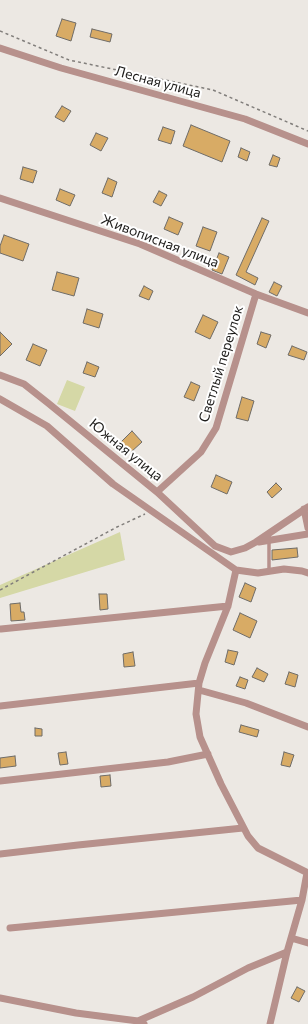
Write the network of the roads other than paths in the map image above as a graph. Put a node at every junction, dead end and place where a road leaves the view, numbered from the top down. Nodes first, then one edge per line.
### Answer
1 (0, 48) edge
2 (308, 144) edge
3 (0, 198) edge
4 (256, 294) junction
5 (308, 313) edge
6 (0, 375) edge
7 (0, 399) edge
8 (157, 492) junction
9 (306, 508) edge
10 (308, 528) edge
11 (308, 534) edge
12 (269, 540) junction
13 (256, 542) junction
14 (236, 570) junction
15 (269, 571) junction
16 (308, 573) edge
17 (228, 606) junction
18 (1, 629) dead end
19 (199, 686) junction
20 (0, 706) edge
21 (308, 727) edge
22 (208, 754) junction
23 (0, 781) edge
24 (243, 828) junction
25 (0, 854) edge
26 (307, 873) edge
27 (302, 900) junction
28 (10, 928) dead end
29 (291, 938) junction
30 (308, 943) edge
31 (287, 952) junction
32 (0, 998) edge
33 (141, 1022) edge
34 (270, 1024) edge

1 - 2 street, Лесная улица
3 - 4 street, Живописная улица
4 - 5 street, Живописная улица
4 - 8 street, Светлый переулок
6 - 8 street, Южная улица
7 - 14 street
8 - 13 street, Южная улица
9 - 10 street
9 - 13 street
11 - 12 street
12 - 13 street
12 - 15 lane
14 - 15 street
14 - 17 street
15 - 16 street
17 - 18 street
17 - 19 street
19 - 20 street
19 - 21 street
19 - 22 street
22 - 23 street
22 - 24 street
24 - 25 street
24 - 26 street
26 - 27 street
27 - 28 street
27 - 29 street
29 - 30 street
29 - 31 street
31 - 33 street
31 - 34 street
32 - 33 street

